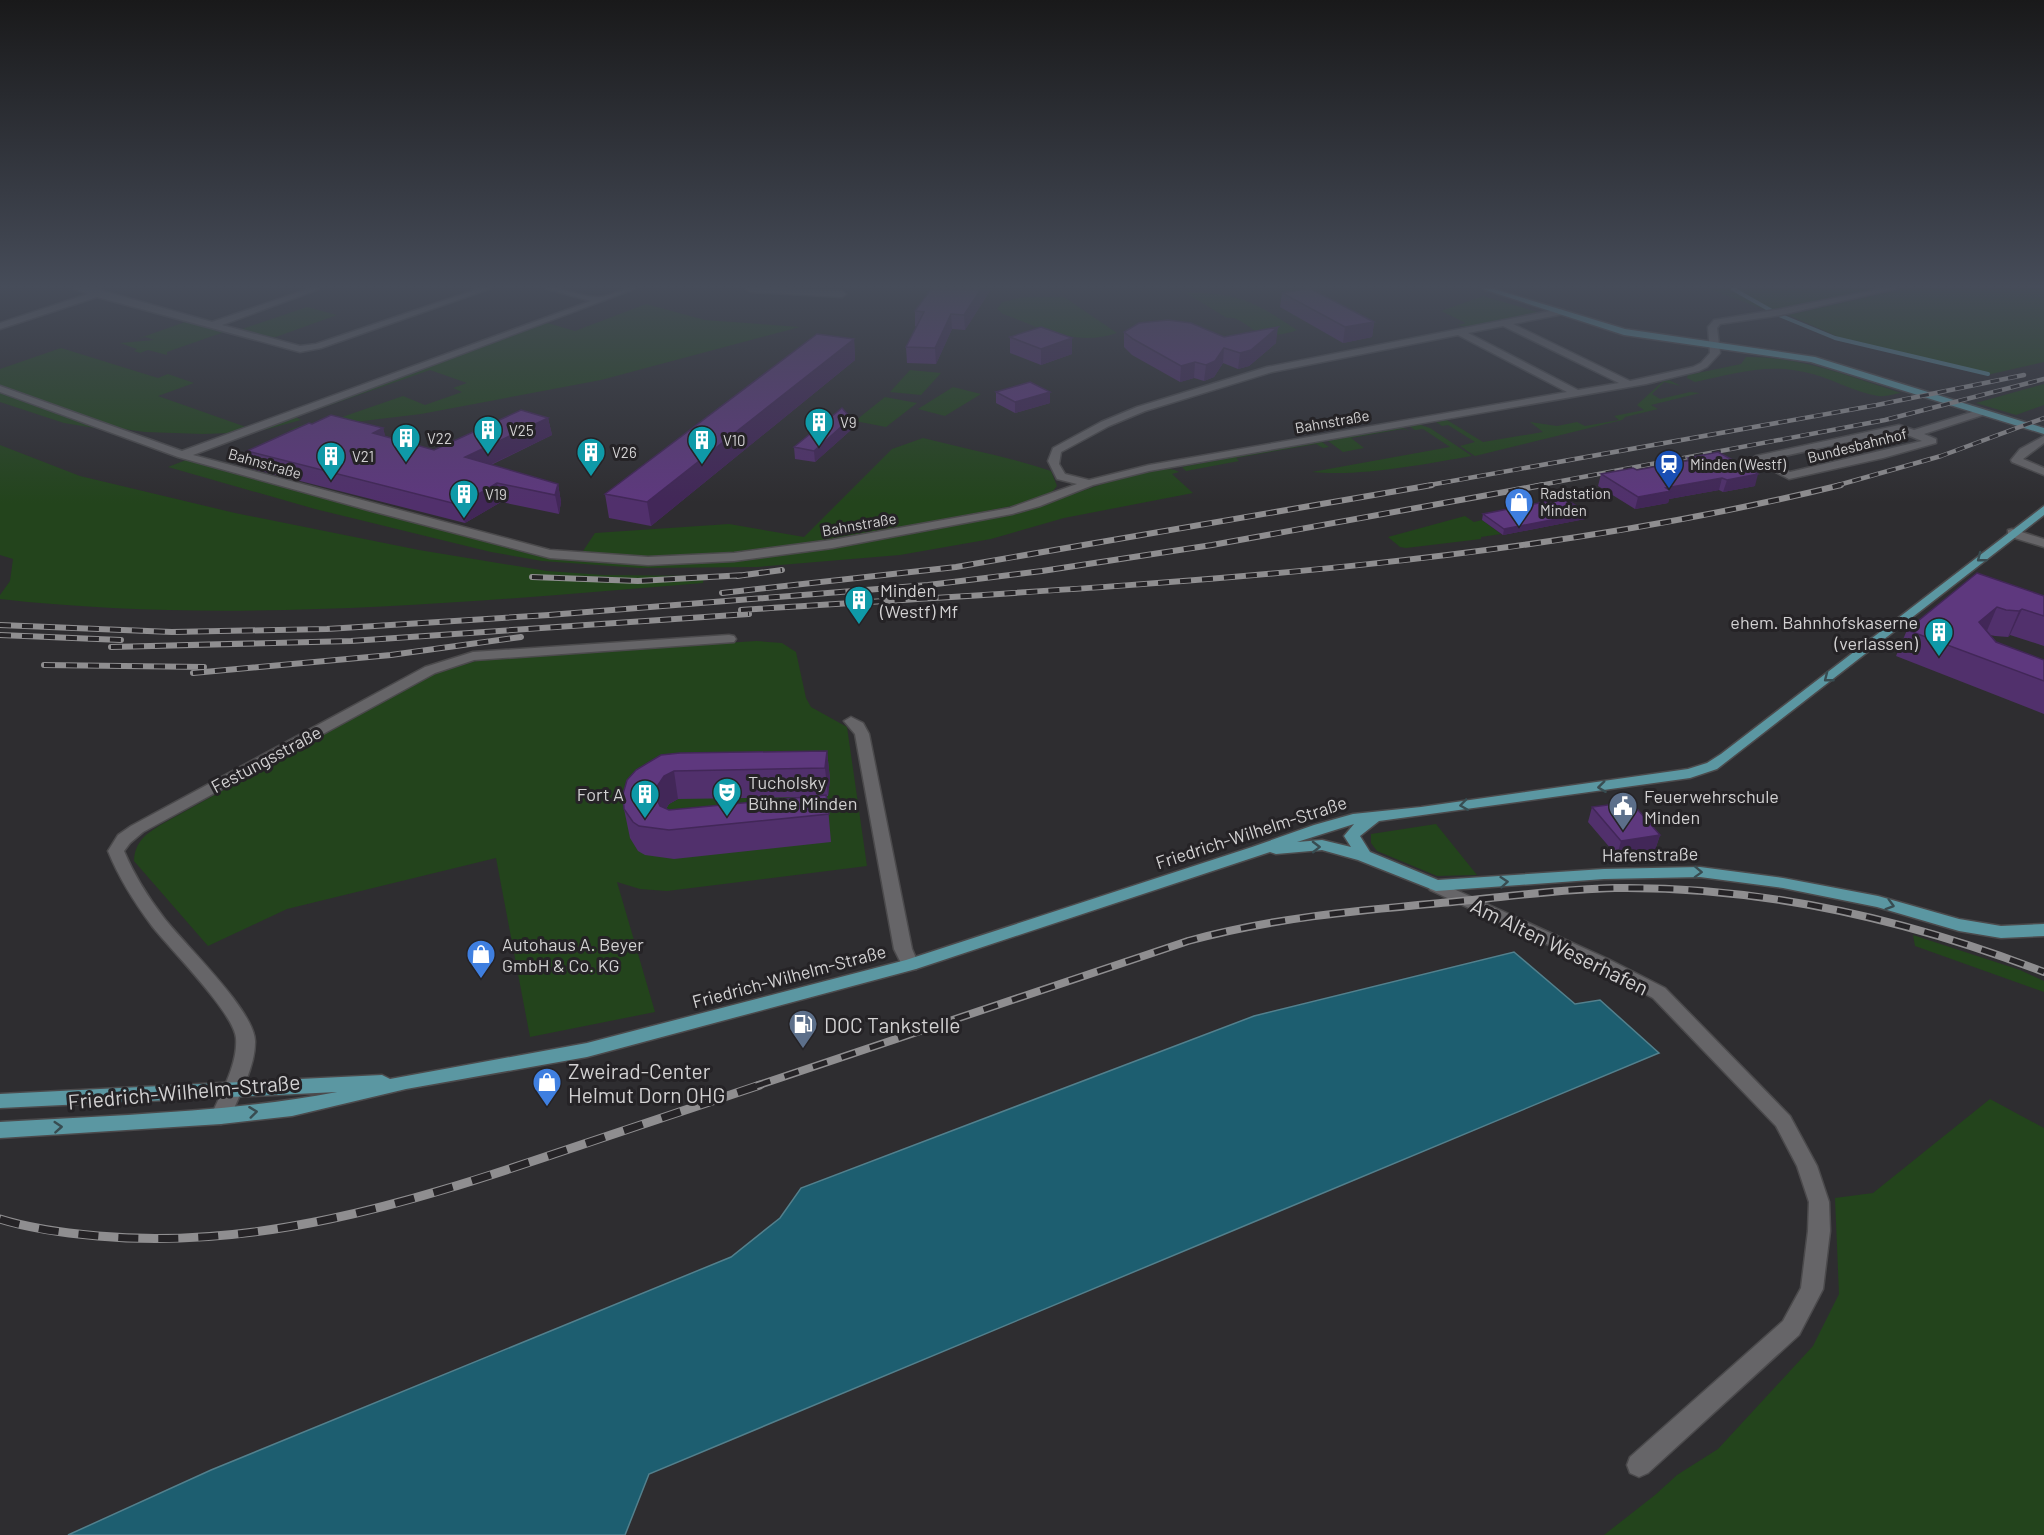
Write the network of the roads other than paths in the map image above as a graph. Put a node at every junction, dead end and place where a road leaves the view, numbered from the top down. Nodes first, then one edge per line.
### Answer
1 (436, 361) edge
2 (1304, 361) edge
3 (1514, 361) edge
4 (1581, 361) edge
5 (1708, 361) edge
6 (1817, 361) edge
7 (1629, 384) junction
8 (0, 388) edge
9 (1577, 393) junction
10 (1982, 412) junction
11 (2044, 431) edge
12 (1913, 434) junction
13 (2044, 439) edge
14 (182, 455) junction
15 (2044, 472) edge
16 (1061, 477) junction
17 (1089, 483) junction
18 (1062, 494) junction
19 (2044, 509) edge
20 (2012, 533) junction
21 (2044, 543) edge
22 (729, 639) dead end
23 (851, 721) dead end
24 (1376, 817) junction
25 (1258, 851) junction
26 (1364, 856) junction
27 (1436, 886) junction
28 (2044, 930) edge
29 (910, 965) junction
30 (406, 1082) junction
31 (231, 1089) junction
32 (0, 1101) edge
33 (221, 1116) junction
34 (0, 1130) edge
35 (1638, 1465) dead end

1 - 14 street
2 - 16 street
3 - 9 street
4 - 7 street
5 - 7 street, Bahnstraße
6 - 10 main road
7 - 9 street, Bahnstraße
8 - 14 street, Bahnstraße
9 - 17 street, Bahnstraße
10 - 11 main road
10 - 12 street, Bundesbahnhof
12 - 12 street, Bundesbahnhof
13 - 15 street
14 - 18 street, Bahnstraße
16 - 17 street
16 - 18 street
17 - 18 street, Bahnstraße
19 - 20 main road, Friedrich-Wilhelm-Straße
20 - 21 street
20 -> 24 main road, Friedrich-Wilhelm-Straße
22 - 31 street, Festungsstraße
23 - 29 street
24 - 25 main road, Friedrich-Wilhelm-Straße
24 - 26 main road
25 -> 26 main road, Hafenstraße
25 - 29 main road, Friedrich-Wilhelm-Straße
26 - 27 main road, Hafenstraße
27 -> 28 main road, Hafenstraße
27 - 35 street, Am Alten Weserhafen
29 - 30 main road, Friedrich-Wilhelm-Straße
30 - 31 main road, Friedrich-Wilhelm-Straße
33 -> 30 main road, Friedrich-Wilhelm-Straße
31 - 32 main road, Friedrich-Wilhelm-Straße
31 - 33 street, Festungsstraße
34 -> 33 main road, Friedrich-Wilhelm-Straße

